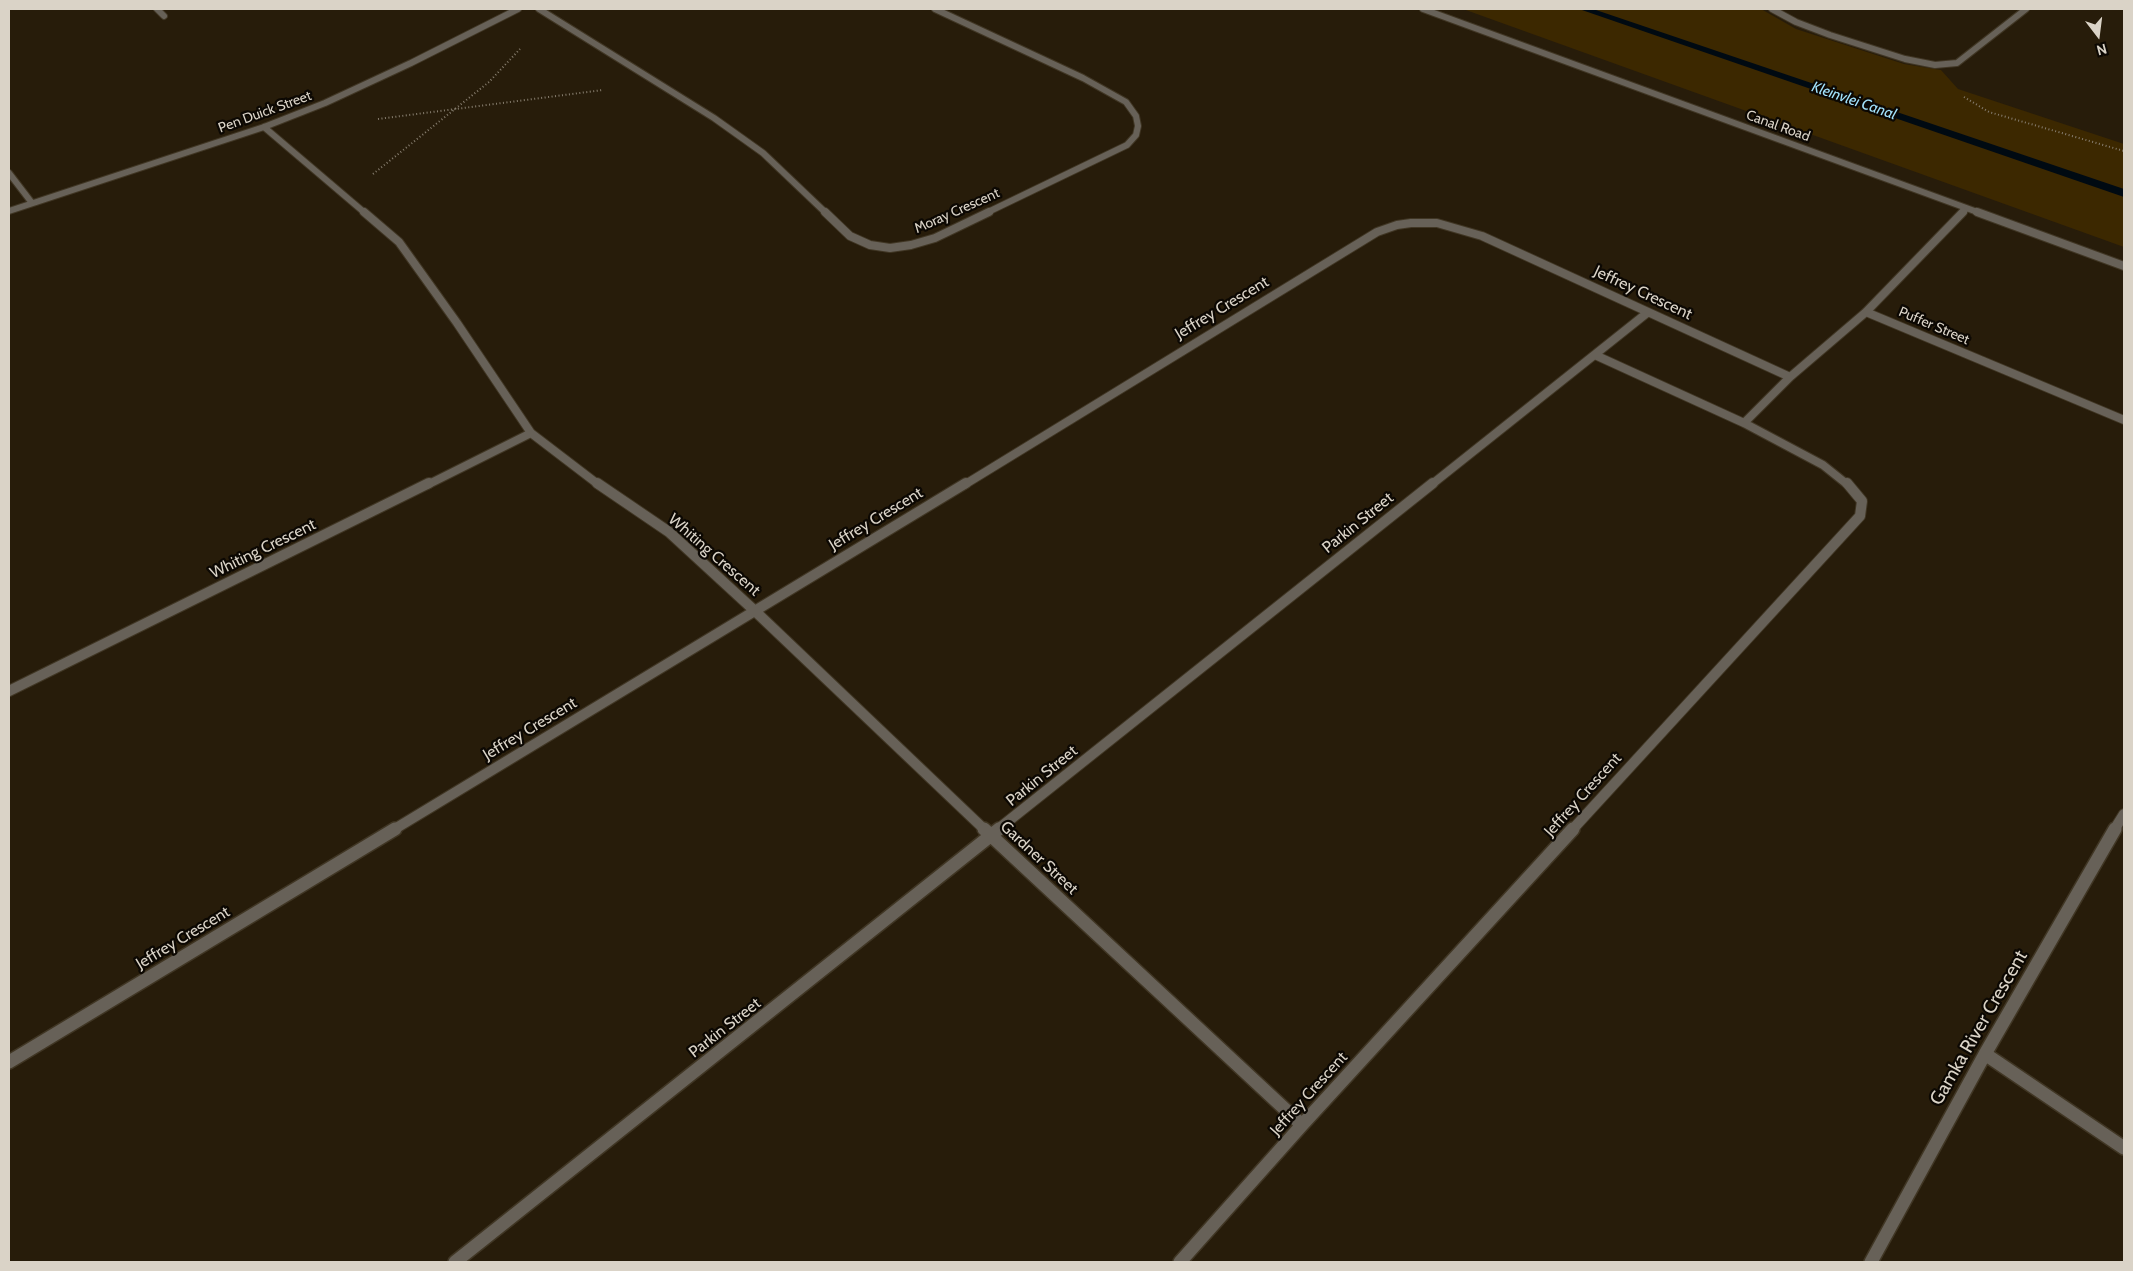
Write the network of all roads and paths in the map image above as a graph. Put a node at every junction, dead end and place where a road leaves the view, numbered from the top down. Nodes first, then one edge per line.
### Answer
1 (157, 9) edge
2 (518, 9) edge
3 (539, 9) edge
4 (934, 9) edge
5 (1422, 9) edge
6 (1772, 9) edge
7 (2026, 9) edge
8 (164, 16) dead end
9 (554, 18) junction
10 (1935, 66) junction
11 (652, 78) junction
12 (456, 108) junction
13 (372, 120) dead end
14 (264, 127) junction
15 (2124, 151) edge
16 (9, 173) edge
17 (339, 190) junction
18 (32, 204) junction
19 (1966, 209) junction
20 (9, 211) edge
21 (2124, 266) edge
22 (1866, 312) junction
23 (1647, 313) junction
24 (1596, 355) junction
25 (1790, 377) junction
26 (2124, 420) edge
27 (1744, 423) junction
28 (530, 433) junction
29 (756, 612) junction
30 (9, 691) edge
31 (2124, 814) edge
32 (992, 837) junction
33 (1985, 1054) junction
34 (9, 1062) edge
35 (1302, 1125) junction
36 (2124, 1148) edge
37 (455, 1262) edge
38 (1180, 1262) edge
39 (1871, 1262) edge

1 - 8 street
2 - 14 street, Pen Duick Street
3 - 9 street, Moray Crescent
4 - 11 street, Moray Crescent
5 - 19 street, Canal Road
6 - 10 street
7 - 10 street
9 - 11 street, Moray Crescent
9 - 12 path
10 - 15 path
11 - 12 path
12 - 13 path
12 - 17 path
14 - 17 street, Whiting Crescent
14 - 18 street, Pen Duick Street
16 - 18 street
17 - 28 street, Whiting Crescent
18 - 20 street, Pen Duick Street
19 - 21 street, Canal Road
19 - 22 street, Puffer Street
22 - 25 street
22 - 26 street, Puffer Street
23 - 24 street, Parkin Street
23 - 25 street, Jeffrey Crescent
23 - 29 street, Jeffrey Crescent
24 - 27 street, Jeffrey Crescent
24 - 32 street, Parkin Street
25 - 27 street
27 - 35 street, Jeffrey Crescent
28 - 29 street, Whiting Crescent
28 - 30 street, Whiting Crescent
29 - 32 street, Gardner Street
29 - 34 street, Jeffrey Crescent
31 - 33 street, Gamka River Crescent
32 - 35 street, Gardner Street
32 - 37 street, Parkin Street
33 - 36 street
33 - 39 street, Gamka River Crescent
35 - 38 street, Jeffrey Crescent

